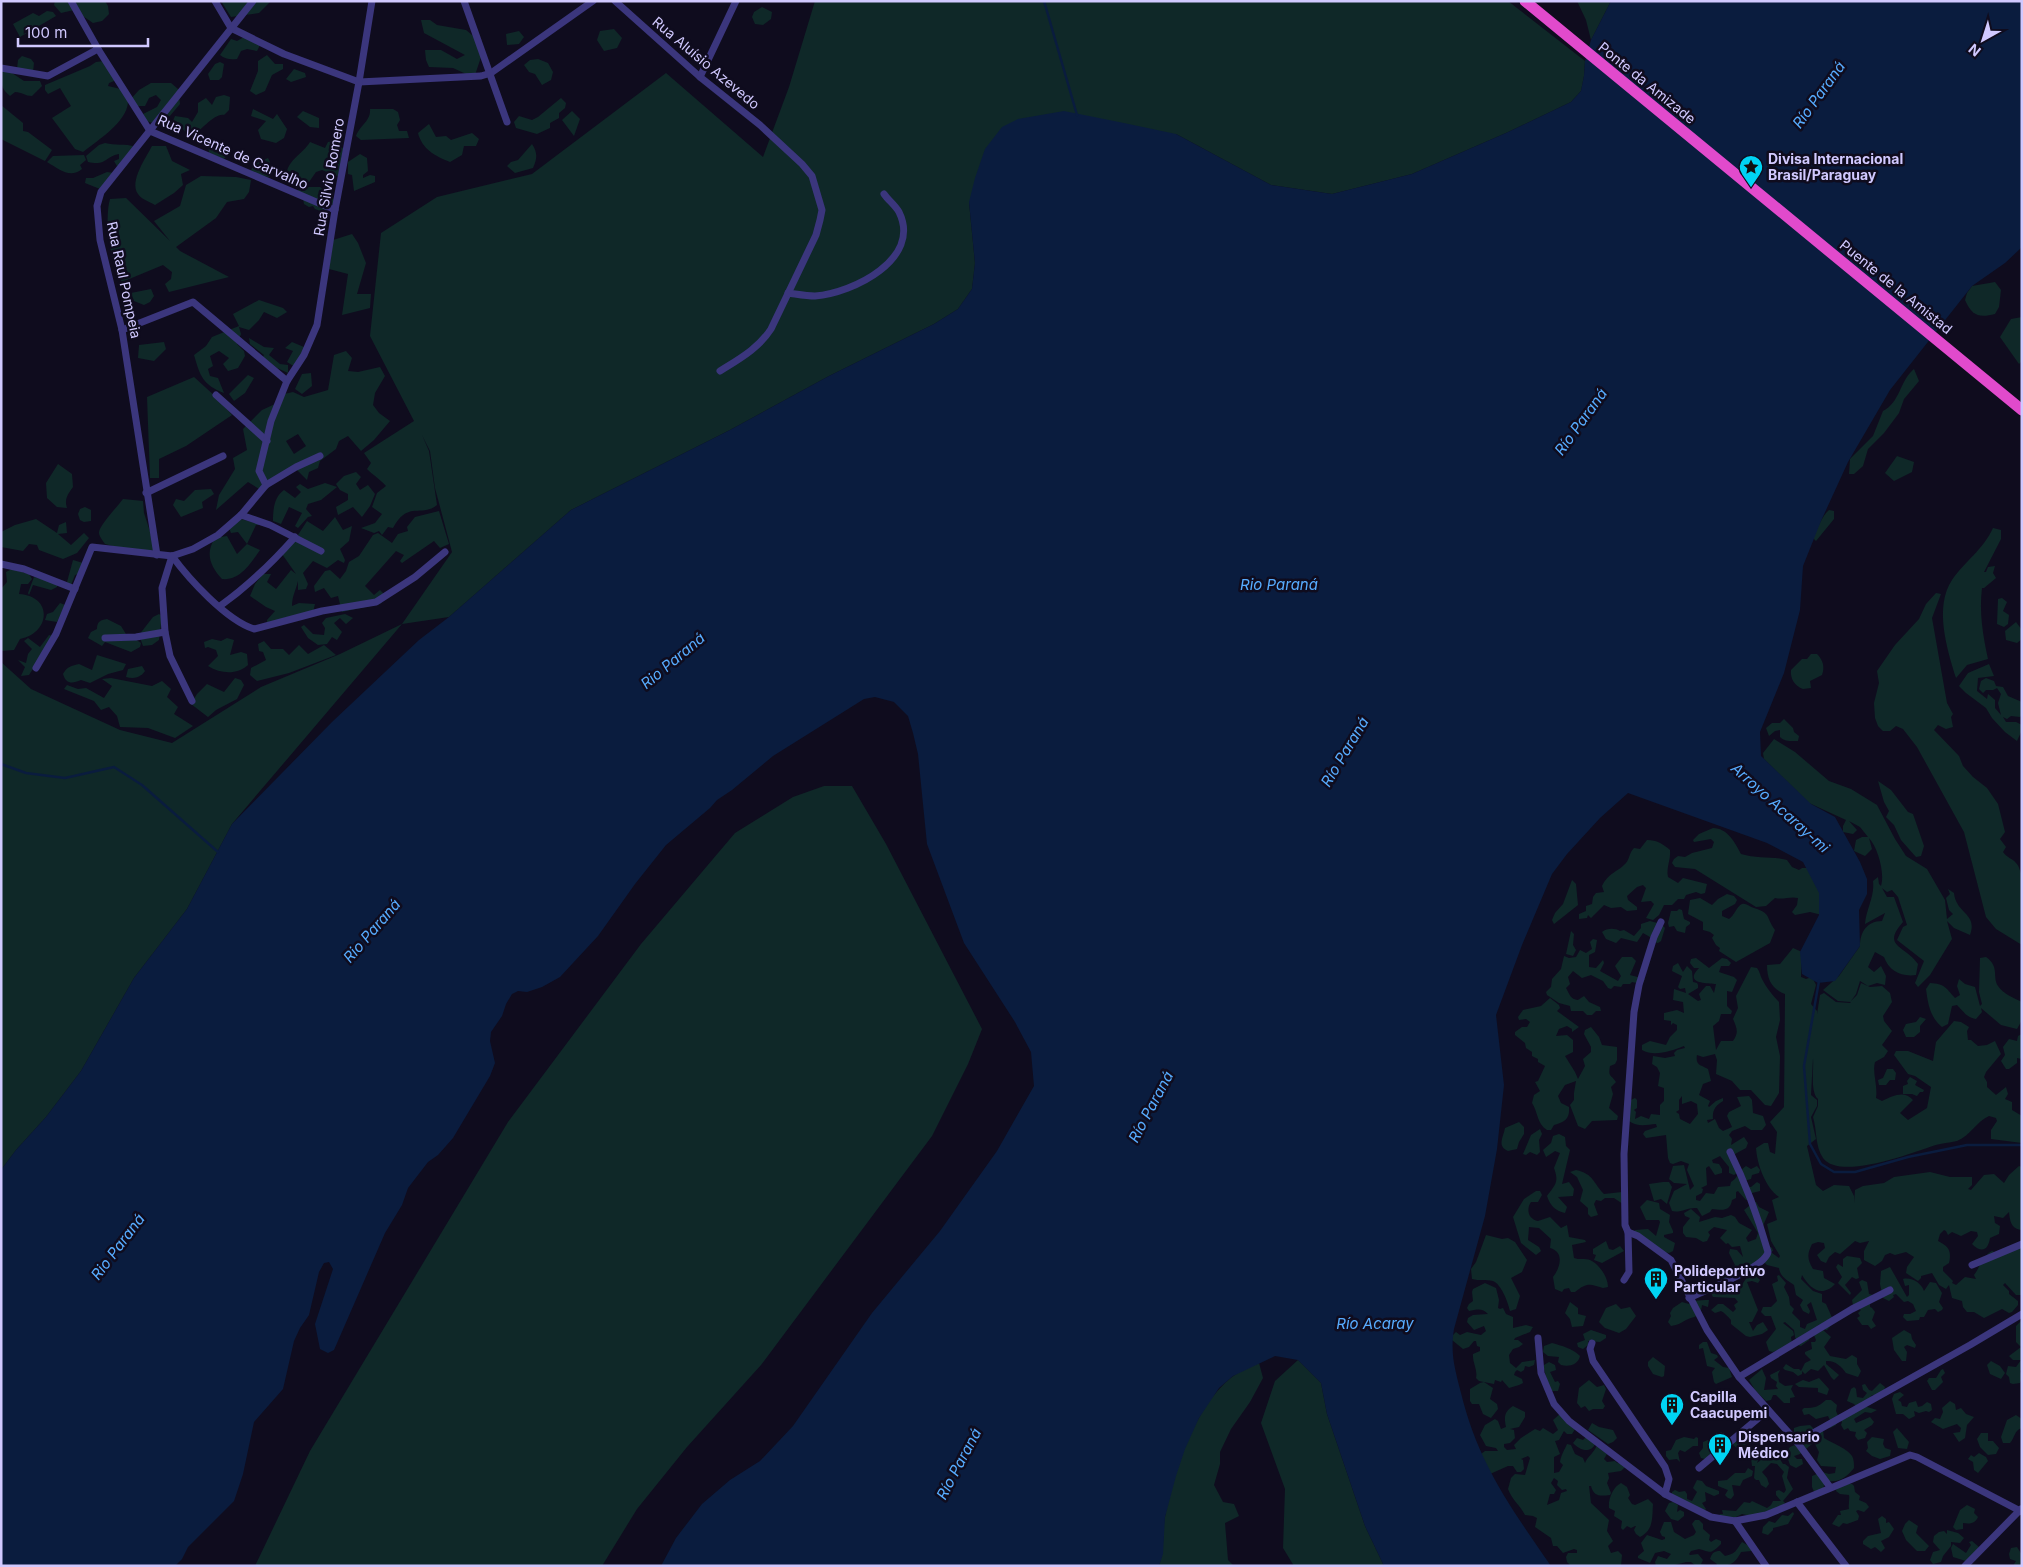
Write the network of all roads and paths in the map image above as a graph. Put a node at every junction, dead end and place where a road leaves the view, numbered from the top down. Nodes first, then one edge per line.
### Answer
1 (71, 1) edge
2 (215, 1) edge
3 (253, 1) edge
4 (372, 1) edge
5 (464, 1) edge
6 (593, 1) edge
7 (615, 1) edge
8 (736, 1) edge
9 (1525, 1) edge
10 (231, 28) junction
11 (98, 49) junction
12 (1, 68) edge
13 (491, 73) junction
14 (700, 77) junction
15 (359, 82) junction
16 (507, 122) dead end
17 (150, 131) junction
18 (1751, 188) joint
19 (884, 194) dead end
20 (334, 210) junction
21 (788, 293) junction
22 (122, 330) junction
23 (720, 371) dead end
24 (287, 381) junction
25 (216, 395) dead end
26 (2022, 410) edge
27 (267, 441) junction
28 (223, 456) dead end
29 (320, 456) dead end
30 (266, 485) junction
31 (146, 493) junction
32 (241, 515) junction
33 (295, 537) junction
34 (321, 551) dead end
35 (444, 552) dead end
36 (157, 555) junction
37 (172, 556) junction
38 (1, 564) edge
39 (75, 588) junction
40 (220, 606) junction
41 (165, 632) junction
42 (105, 638) dead end
43 (36, 668) dead end
44 (192, 701) dead end
45 (1661, 922) dead end
46 (1730, 1152) dead end
47 (1628, 1232) junction
48 (2022, 1244) edge
49 (1972, 1265) dead end
50 (1624, 1280) dead end
51 (1890, 1290) dead end
52 (1689, 1298) junction
53 (2022, 1314) edge
54 (1538, 1338) dead end
55 (1592, 1343) dead end
56 (1739, 1377) junction
57 (1768, 1410) junction
58 (1797, 1442) junction
59 (1699, 1468) dead end
60 (1830, 1488) junction
61 (1665, 1494) junction
62 (1798, 1502) junction
63 (2021, 1510) edge
64 (1735, 1521) junction
65 (1766, 1566) edge
66 (1846, 1566) edge
67 (1965, 1566) edge

1 - 11 street, Rua Vicente de Carvalho
2 - 10 street
3 - 10 street, Rua Raul Pompeia
4 - 15 street, Rua Silvio Romero
5 - 13 street
6 - 13 street
7 - 14 street, Rua Aluísio Azevedo
8 - 14 street
9 - 18 highway, Ponte da Amizade
10 - 15 street
10 - 17 street, Rua Raul Pompeia
11 - 12 street
11 - 17 street, Rua Vicente de Carvalho
13 - 15 street
13 - 16 street
14 - 21 street, Rua Aluísio Azevedo
15 - 20 street, Rua Silvio Romero
17 - 20 street, Rua Vicente de Carvalho
17 - 22 street, Rua Raul Pompeia
18 - 26 highway, Puente de la Amistad
19 - 21 street
20 - 24 street, Rua Silvio Romero
21 - 23 street, Rua Aluísio Azevedo
22 - 24 street
22 - 31 street, Rua Raul Pompeia
24 - 27 street, Rua Silvio Romero
25 - 27 street
27 - 30 street, Rua Silvio Romero
28 - 31 street
29 - 30 street
30 - 32 street
31 - 36 street, Rua Raul Pompeia
32 - 33 street
32 - 37 street
33 - 34 street
33 - 40 street
35 - 40 street
36 - 37 street
36 - 39 street
37 - 40 street
37 - 41 street
38 - 39 street
39 - 43 street
41 - 42 street
41 - 44 street
45 - 47 street
46 - 52 street
47 - 50 street
47 - 52 street
48 - 49 street
51 - 56 street
52 - 56 street
53 - 58 street
54 - 61 street
55 - 61 street
56 - 57 street
57 - 58 street
57 - 59 street
58 - 60 street
60 - 62 street
60 - 63 street
61 - 64 street
62 - 64 street
62 - 66 street
63 - 67 street
64 - 65 street

